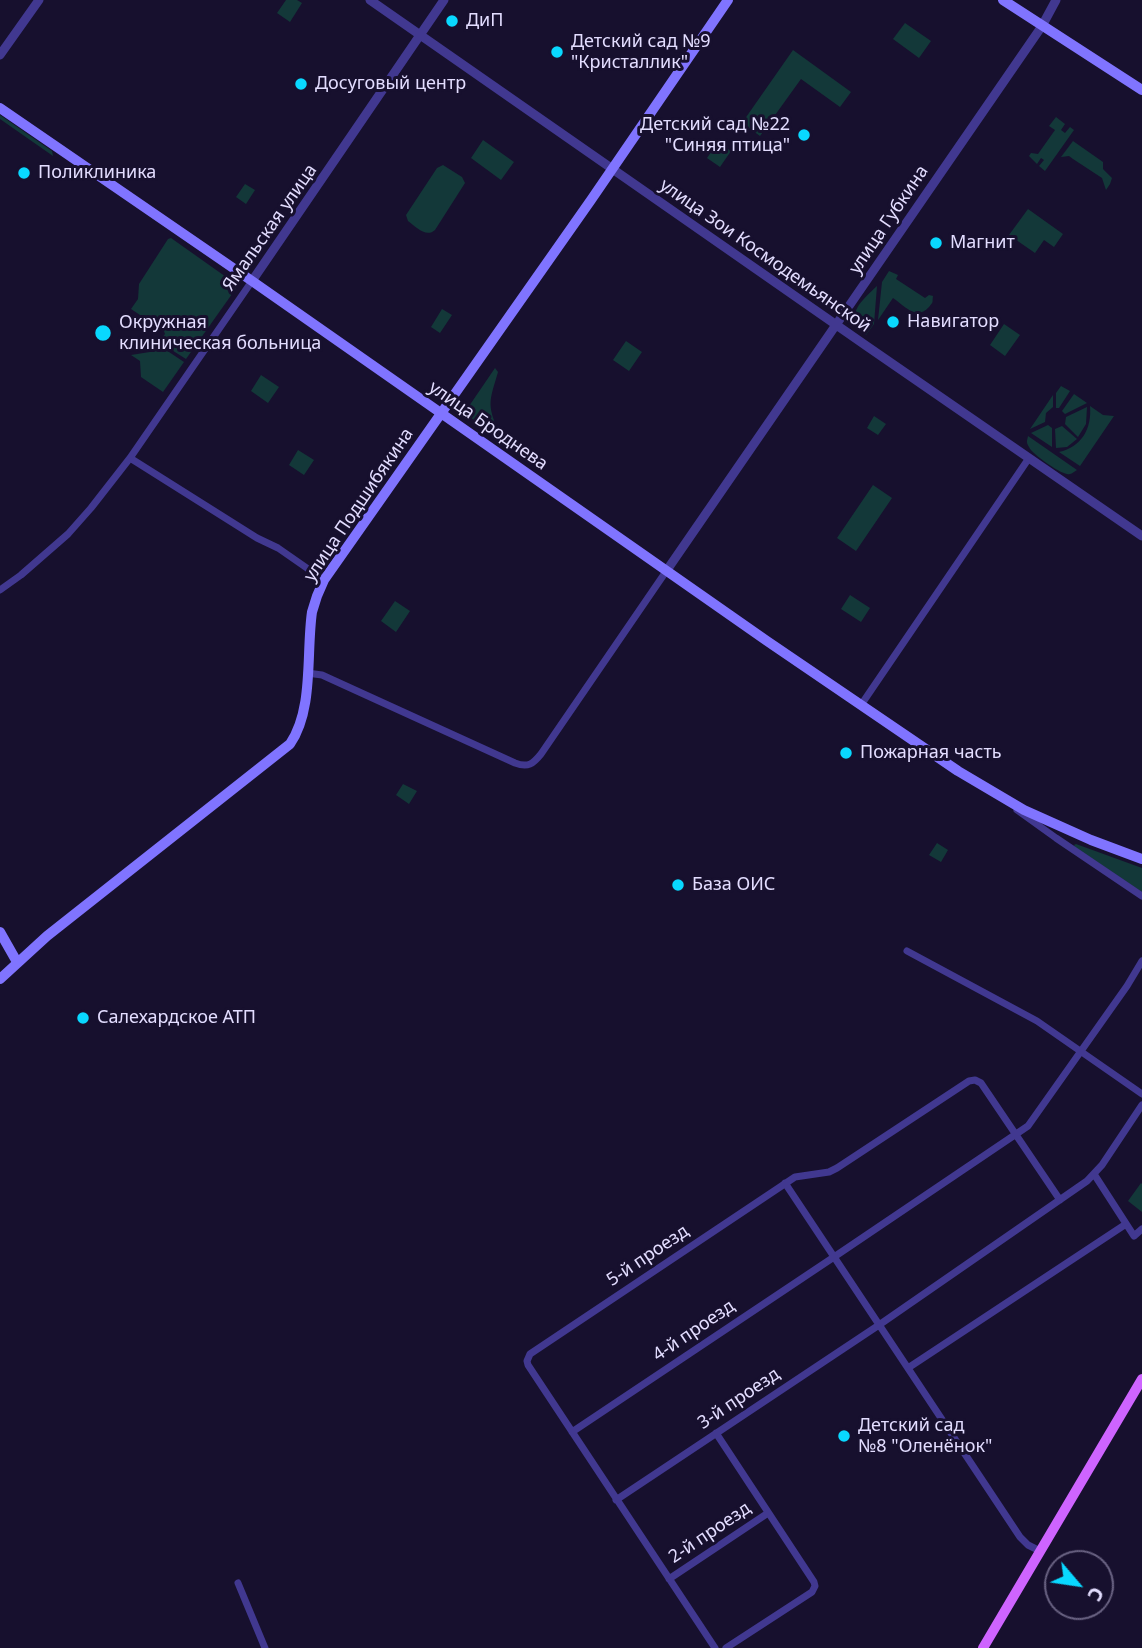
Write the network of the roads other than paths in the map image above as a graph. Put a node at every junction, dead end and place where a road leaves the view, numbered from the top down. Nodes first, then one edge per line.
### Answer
1 (39, 0) edge
2 (370, 0) edge
3 (444, 0) edge
4 (728, 0) edge
5 (1003, 0) edge
6 (1056, 0) edge
7 (1042, 26) junction
8 (421, 35) junction
9 (0, 55) edge
10 (1142, 90) edge
11 (0, 108) edge
12 (613, 169) junction
13 (252, 281) junction
14 (836, 325) junction
15 (442, 414) junction
16 (130, 458) junction
17 (1029, 458) junction
18 (1142, 536) edge
19 (667, 570) junction
20 (324, 580) junction
21 (0, 590) edge
22 (307, 673) junction
23 (861, 705) junction
24 (994, 793) junction
25 (1142, 859) edge
26 (1142, 896) edge
27 (0, 932) edge
28 (908, 951) dead end
29 (1142, 961) edge
30 (17, 962) junction
31 (0, 979) edge
32 (1081, 1051) junction
33 (1142, 1094) edge
34 (1142, 1105) edge
35 (1017, 1135) junction
36 (1094, 1174) junction
37 (785, 1183) junction
38 (1060, 1200) junction
39 (1126, 1224) junction
40 (1142, 1229) edge
41 (834, 1257) junction
42 (879, 1325) junction
43 (908, 1368) junction
44 (1142, 1379) edge
45 (572, 1432) junction
46 (716, 1433) junction
47 (616, 1500) junction
48 (768, 1513) junction
49 (1040, 1551) junction
50 (669, 1579) junction
51 (238, 1583) dead end
52 (264, 1648) edge
53 (715, 1648) edge
54 (726, 1648) edge
55 (983, 1648) edge

1 - 9 street
2 - 8 street, улица Зои Космодемьянской
3 - 8 street, Ямальская улица
4 - 12 main road, улица Подшибякина
5 - 7 main road
6 - 7 street, улица Губкина
7 - 10 main road
7 - 14 street, улица Губкина
8 - 12 street, улица Зои Космодемьянской
8 - 13 street, Ямальская улица
11 - 13 main road, улица Броднева
12 - 14 street, улица Зои Космодемьянской
12 - 15 main road, улица Подшибякина
13 - 15 main road, улица Броднева
13 - 16 street, Ямальская улица
14 - 17 street, улица Зои Космодемьянской
14 - 19 street, улица Губкина
15 - 19 main road, улица Броднева
15 - 20 main road, улица Подшибякина
16 - 20 street
16 - 21 street, Ямальская улица
17 - 18 street, улица Зои Космодемьянской
17 - 23 street
19 - 22 street
19 - 23 main road, улица Броднева
20 - 22 main road, улица Подшибякина
22 - 30 main road, улица Подшибякина
23 - 24 main road, улица Броднева
24 - 25 main road, улица Броднева
24 - 26 street
27 - 30 main road
28 - 32 street
29 - 32 street, 4-й проезд
30 - 31 main road, улица Подшибякина
32 - 33 street
32 - 35 street, 4-й проезд
34 - 36 street, 3-й проезд
35 - 37 street, 5-й проезд
35 - 38 street, 5-й проезд
35 - 41 street, 4-й проезд
36 - 38 street, 3-й проезд
36 - 39 street
37 - 41 street
37 - 45 street, 5-й проезд
38 - 42 street, 3-й проезд
39 - 40 street
39 - 43 street
41 - 42 street
41 - 45 street, 4-й проезд
42 - 43 street
42 - 46 street, 3-й проезд
43 - 49 street
44 - 49 main road
45 - 47 street
46 - 47 street, 3-й проезд
46 - 48 street
47 - 50 street
48 - 50 street, 2-й проезд
48 - 54 street
49 - 55 main road
50 - 53 street
51 - 52 street

